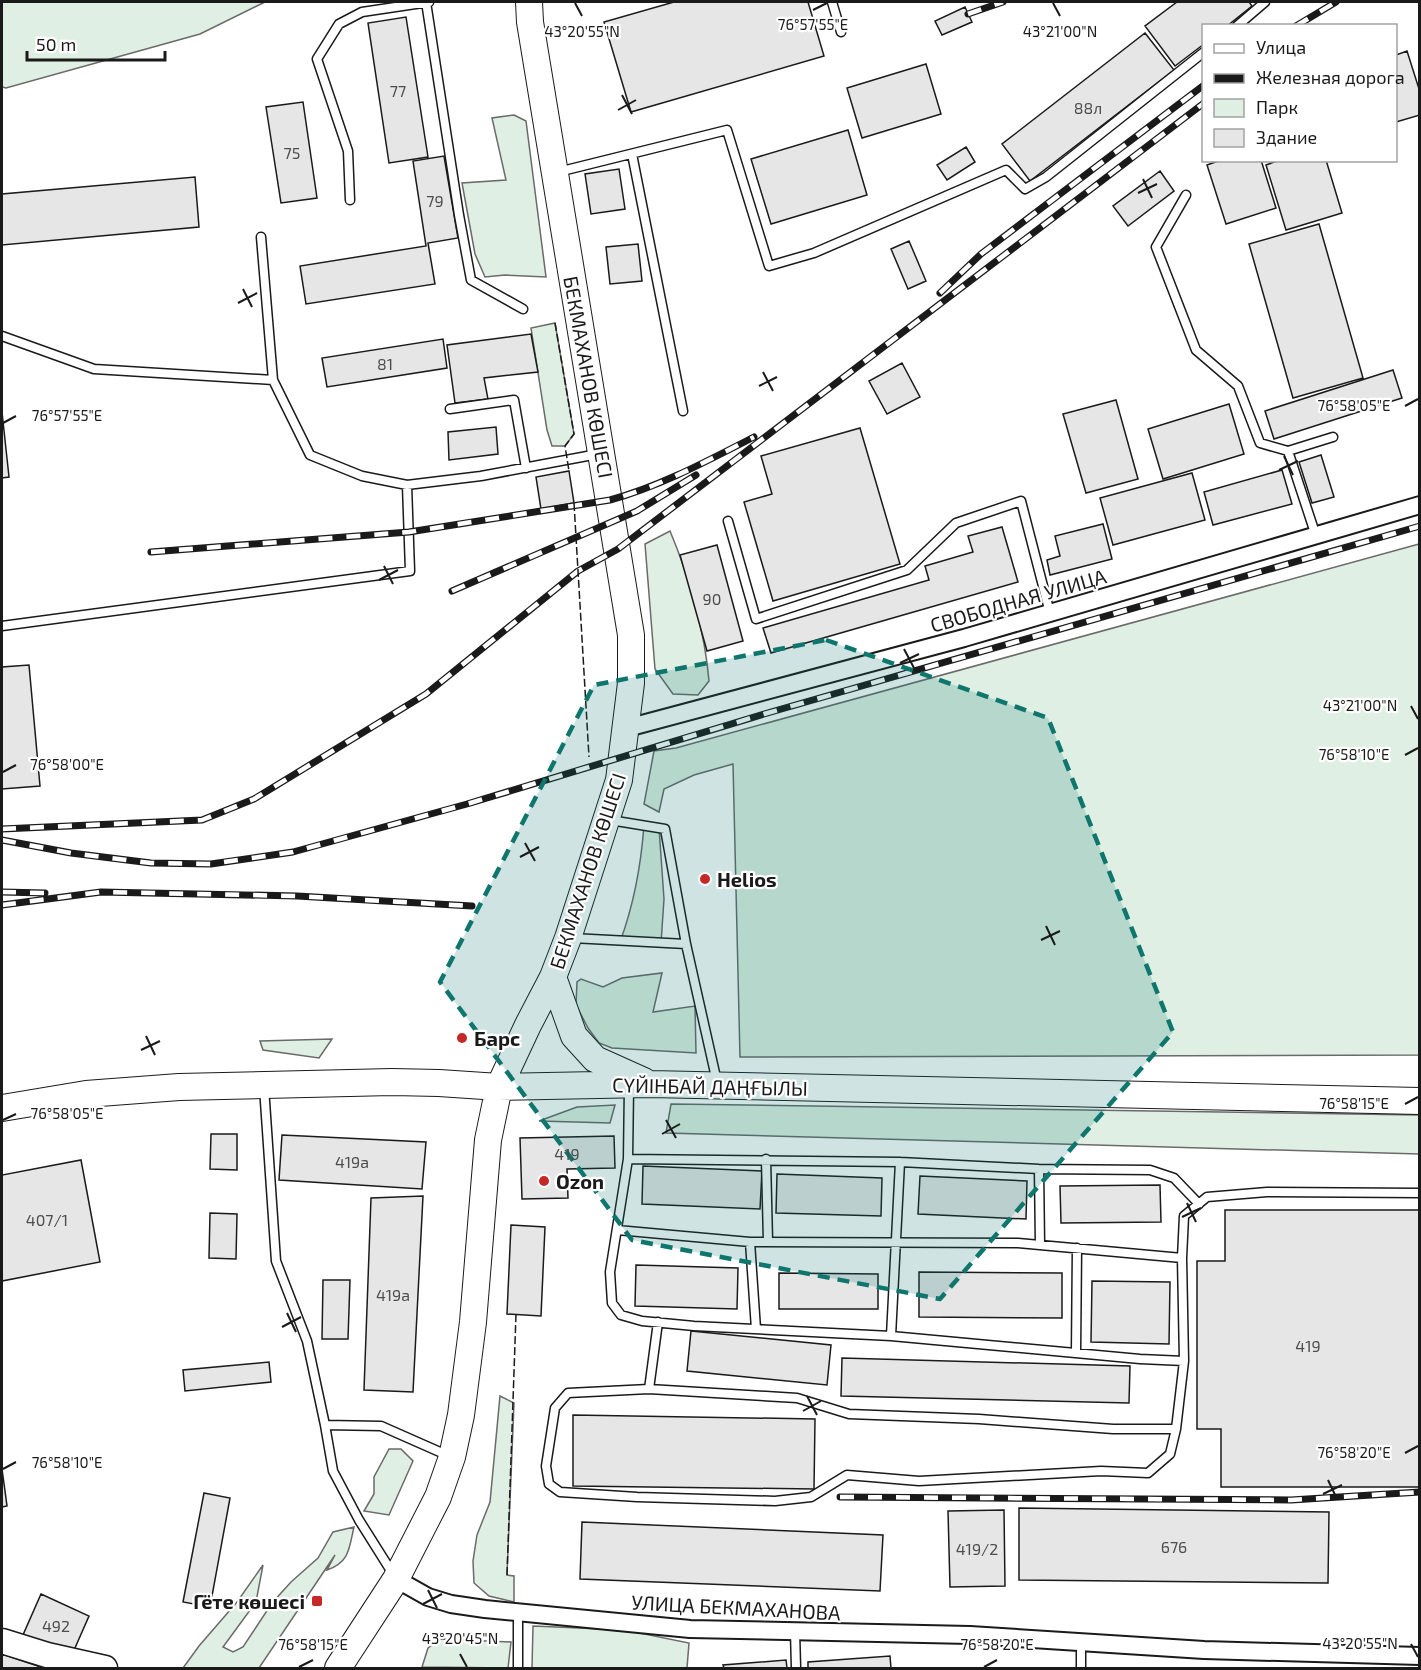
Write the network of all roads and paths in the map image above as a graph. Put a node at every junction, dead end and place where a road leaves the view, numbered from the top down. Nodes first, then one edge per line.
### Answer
1 (428, 2) edge
2 (529, 2) edge
3 (832, 2) edge
4 (1265, 2) edge
5 (1239, 24) edge
6 (841, 32) dead end
7 (1202, 53) edge
8 (632, 154) junction
9 (555, 173) junction
10 (1186, 195) dead end
11 (350, 200) dead end
12 (261, 237) dead end
13 (523, 309) dead end
14 (2, 336) edge
15 (273, 380) junction
16 (450, 409) dead end
17 (683, 411) dead end
18 (1333, 437) dead end
19 (1287, 451) junction
20 (602, 454) junction
21 (526, 468) junction
22 (407, 484) junction
23 (1419, 505) edge
24 (728, 521) dead end
25 (1316, 536) junction
26 (1050, 613) junction
27 (2, 626) edge
28 (627, 728) junction
29 (608, 819) junction
30 (568, 938) junction
31 (686, 944) junction
32 (553, 977) junction
33 (640, 1084) junction
34 (264, 1085) junction
35 (717, 1085) junction
36 (499, 1087) junction
37 (1419, 1101) edge
38 (2, 1108) edge
39 (628, 1159) junction
40 (766, 1160) junction
41 (900, 1162) junction
42 (1039, 1170) junction
43 (1419, 1193) edge
44 (1199, 1204) junction
45 (617, 1230) junction
46 (750, 1242) junction
47 (768, 1242) junction
48 (896, 1242) junction
49 (1040, 1245) junction
50 (1077, 1248) junction
51 (1182, 1258) junction
52 (658, 1322) junction
53 (756, 1329) junction
54 (891, 1336) junction
55 (1076, 1353) junction
56 (1184, 1361) junction
57 (649, 1389) junction
58 (325, 1425) junction
59 (1176, 1429) junction
60 (452, 1457) junction
61 (396, 1579) junction
62 (518, 1612) junction
63 (795, 1631) junction
64 (2, 1641) edge
65 (1081, 1642) junction
66 (1419, 1656) edge
67 (105, 1668) edge
68 (338, 1668) edge
69 (519, 1668) edge
70 (796, 1668) edge
71 (1081, 1668) edge

1 - 11 lane
1 - 13 lane
2 - 9 main road, БЕКМАХАНОВ КӨШЕСІ
3 - 6 lane
4 - 5 lane
7 - 8 lane
8 - 9 lane
8 - 17 lane
9 - 20 main road, БЕКМАХАНОВ КӨШЕСІ
10 - 19 lane
12 - 15 lane
14 - 15 lane
15 - 22 lane
16 - 21 lane
18 - 19 lane
19 - 25 lane
20 - 21 lane
20 - 28 main road, БЕКМАХАНОВ КӨШЕСІ
21 - 22 lane
22 - 27 lane
23 - 25 street, СВОБОДНАЯ УЛИЦА
24 - 26 lane
25 - 26 street, СВОБОДНАЯ УЛИЦА
26 - 28 street, СВОБОДНАЯ УЛИЦА
28 - 29 main road, БЕКМАХАНОВ КӨШЕСІ
29 - 30 main road, БЕКМАХАНОВ КӨШЕСІ
29 - 31 lane
30 - 31 lane
30 - 32 main road, БЕКМАХАНОВ КӨШЕСІ
31 - 35 lane
32 - 33 main road
32 - 36 main road, БЕКМАХАНОВ КӨШЕСІ
33 - 35 main road, СҮЙІНБАЙ ДАҢҒЫЛЫ
33 - 36 main road, СҮЙІНБАЙ ДАҢҒЫЛЫ
33 - 39 lane
34 - 36 main road, СҮЙІНБАЙ ДАҢҒЫЛЫ
34 - 38 main road, СҮЙІНБАЙ ДАҢҒЫЛЫ
34 - 58 lane
35 - 37 main road, СҮЙІНБАЙ ДАҢҒЫЛЫ
36 - 60 main road, БЕКМАХАНОВ КӨШЕСІ
39 - 40 lane
39 - 45 lane
40 - 41 lane
40 - 47 lane
41 - 42 lane
41 - 48 lane
42 - 44 lane
42 - 49 lane
43 - 44 lane
44 - 51 lane
45 - 46 lane
45 - 52 lane
46 - 47 lane
46 - 53 lane
47 - 48 lane
48 - 49 lane
48 - 54 lane
49 - 50 lane
50 - 51 lane
50 - 55 lane
51 - 56 lane
52 - 53 lane
52 - 57 lane
53 - 54 lane
54 - 55 lane
55 - 56 lane
56 - 59 lane
57 - 59 lane
57 - 59 lane
58 - 60 lane
58 - 61 lane
60 - 61 main road, БЕКМАХАНОВ КӨШЕСІ
61 - 62 street, УЛИЦА БЕКМАХАНОВА
61 - 68 main road, БЕКМАХАНОВ КӨШЕСІ
62 - 63 street, УЛИЦА БЕКМАХАНОВА
62 - 69 lane
63 - 65 street, УЛИЦА БЕКМАХАНОВА
63 - 70 lane
64 - 67 street
65 - 66 street, УЛИЦА БЕКМАХАНОВА
65 - 71 lane

